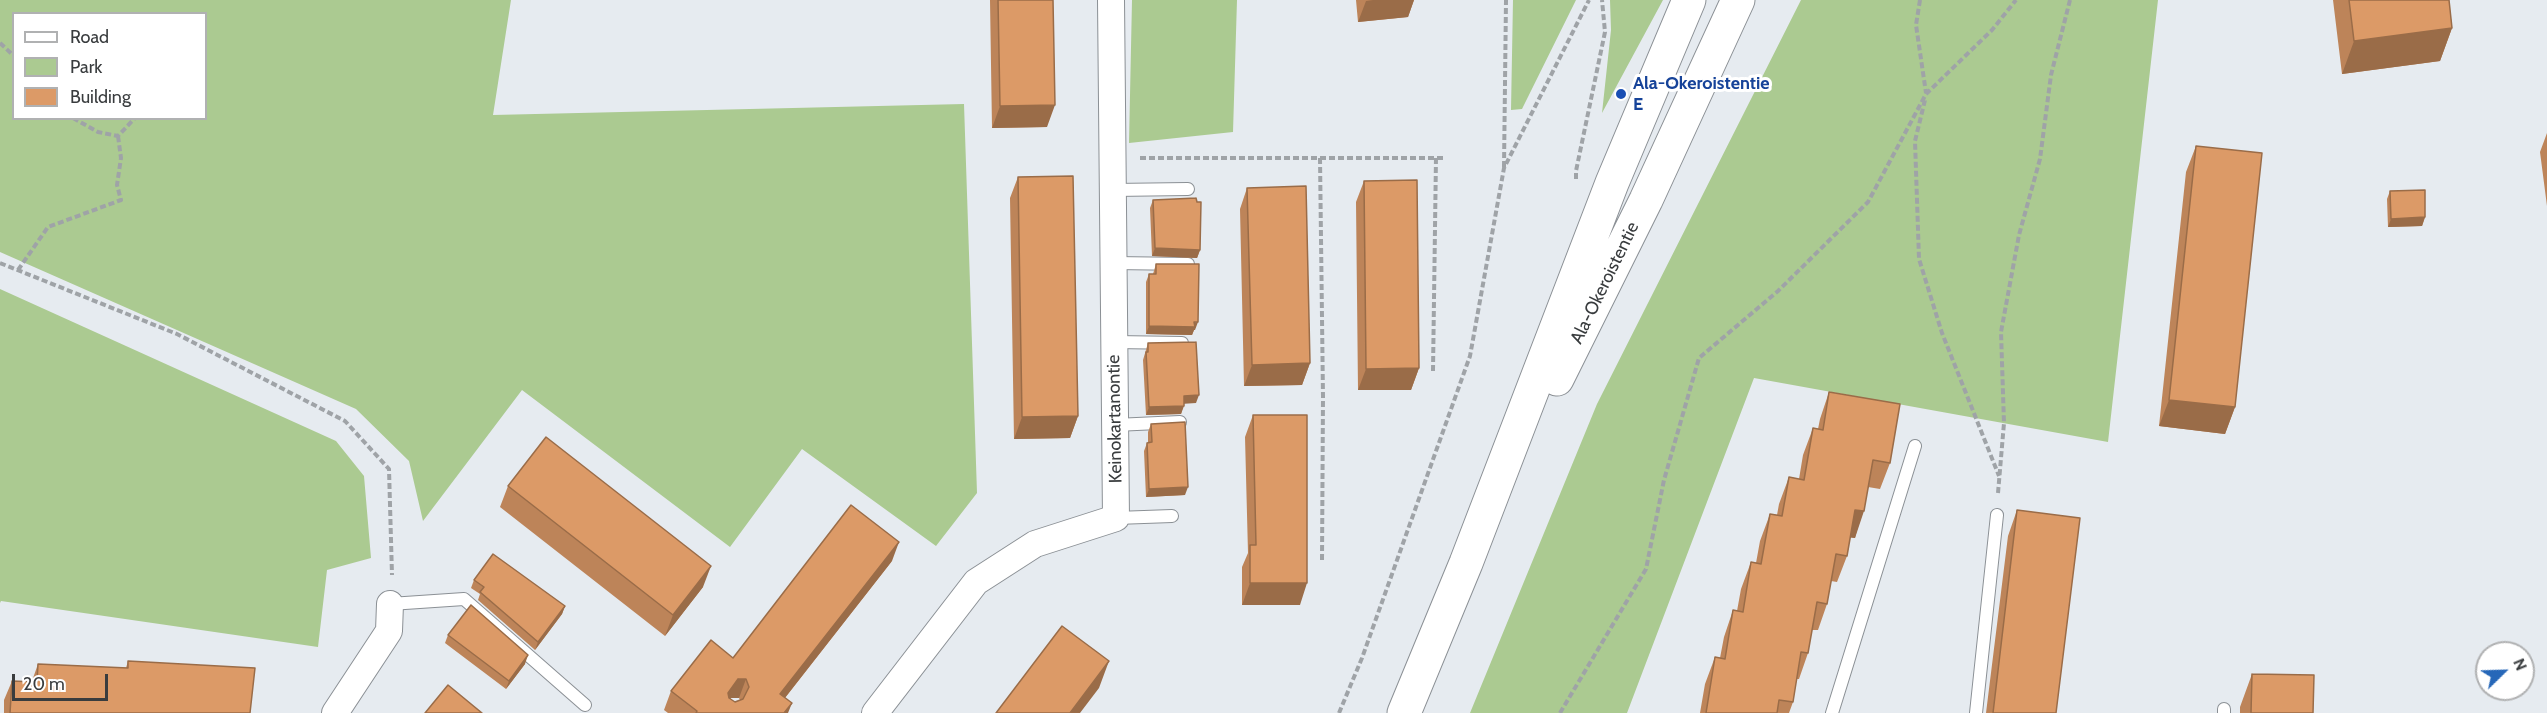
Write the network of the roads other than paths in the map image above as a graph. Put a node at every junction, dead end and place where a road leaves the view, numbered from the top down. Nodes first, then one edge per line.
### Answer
1 (1111, 0) edge
2 (1689, 0) edge
3 (1738, 0) edge
4 (1188, 189) dead end
5 (1113, 190) junction
6 (1114, 263) junction
7 (1192, 265) edge
8 (1114, 342) junction
9 (1189, 343) edge
10 (1180, 422) edge
11 (1115, 425) junction
12 (1915, 446) dead end
13 (1997, 515) road end
14 (1172, 516) dead end
15 (1116, 518) junction
16 (1466, 563) junction
17 (390, 604) joint
18 (585, 705) dead end
19 (335, 713) edge
20 (875, 713) edge
21 (1404, 713) edge
22 (1832, 713) edge
23 (1976, 713) edge

1 - 5 street, Keinokartanontie
2 - 16 main road, Ala-Okeroistentie
3 - 16 main road, Ala-Okeroistentie
4 - 5 lane
5 - 6 street, Keinokartanontie
6 - 7 lane
6 - 8 street, Keinokartanontie
8 - 9 lane
8 - 11 street, Keinokartanontie
10 - 11 lane
11 - 15 street, Keinokartanontie
12 - 22 lane
13 - 23 lane
14 - 15 lane
15 - 20 street
16 - 21 main road, Ala-Okeroistentie
17 - 18 lane
17 - 19 street

